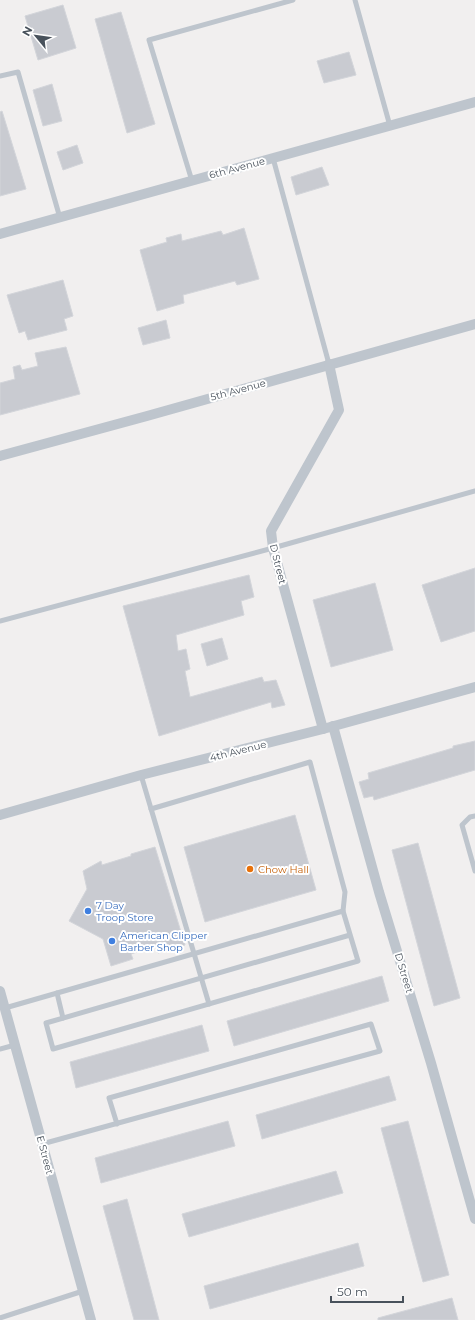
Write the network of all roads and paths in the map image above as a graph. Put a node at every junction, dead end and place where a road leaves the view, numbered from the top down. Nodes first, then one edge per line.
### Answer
1 (292, 0) edge
2 (355, 0) edge
3 (0, 76) edge
4 (475, 102) edge
5 (390, 126) junction
6 (273, 158) junction
7 (192, 181) junction
8 (60, 218) junction
9 (0, 234) edge
10 (475, 324) edge
11 (329, 364) junction
12 (0, 456) edge
13 (475, 491) edge
14 (273, 548) junction
15 (0, 622) edge
16 (475, 687) edge
17 (328, 728) junction
18 (141, 775) junction
19 (151, 809) junction
20 (0, 815) edge
21 (475, 816) edge
22 (475, 849) edge
23 (469, 851) junction
24 (475, 871) edge
25 (343, 911) junction
26 (350, 935) junction
27 (194, 954) junction
28 (201, 978) junction
29 (0, 991) edge
30 (57, 993) junction
31 (209, 1004) junction
32 (5, 1008) junction
33 (62, 1018) junction
34 (15, 1045) junction
35 (0, 1049) edge
36 (117, 1124) junction
37 (42, 1144) junction
38 (475, 1219) edge
39 (83, 1291) junction
40 (0, 1318) edge
41 (90, 1320) edge

1 - 7 lane
2 - 5 lane
3 - 8 lane
4 - 5 street, 6th Avenue
5 - 6 street, 6th Avenue
6 - 7 street, 6th Avenue
6 - 11 lane
7 - 8 street, 6th Avenue
8 - 9 street, 6th Avenue
10 - 11 street, 5th Avenue
11 - 12 street, 5th Avenue
11 - 14 street, D Street
13 - 14 lane
14 - 15 lane
14 - 17 street, D Street
16 - 17 street, 4th Avenue
17 - 18 street, 4th Avenue
17 - 38 street, D Street
18 - 19 lane
18 - 20 street, 4th Avenue
19 - 25 lane
19 - 27 lane
21 - 23 lane
22 - 23 lane
23 - 24 lane
25 - 26 lane
25 - 27 lane
26 - 28 lane
26 - 31 lane
27 - 28 lane
27 - 30 lane
28 - 31 lane
28 - 33 lane
29 - 32 street, E Street
30 - 32 lane
30 - 33 lane
31 - 33 lane
32 - 34 street, E Street
34 - 35 lane
34 - 37 street, E Street
36 - 36 lane
36 - 37 lane
37 - 39 street, E Street
39 - 40 lane
39 - 41 street, E Street

